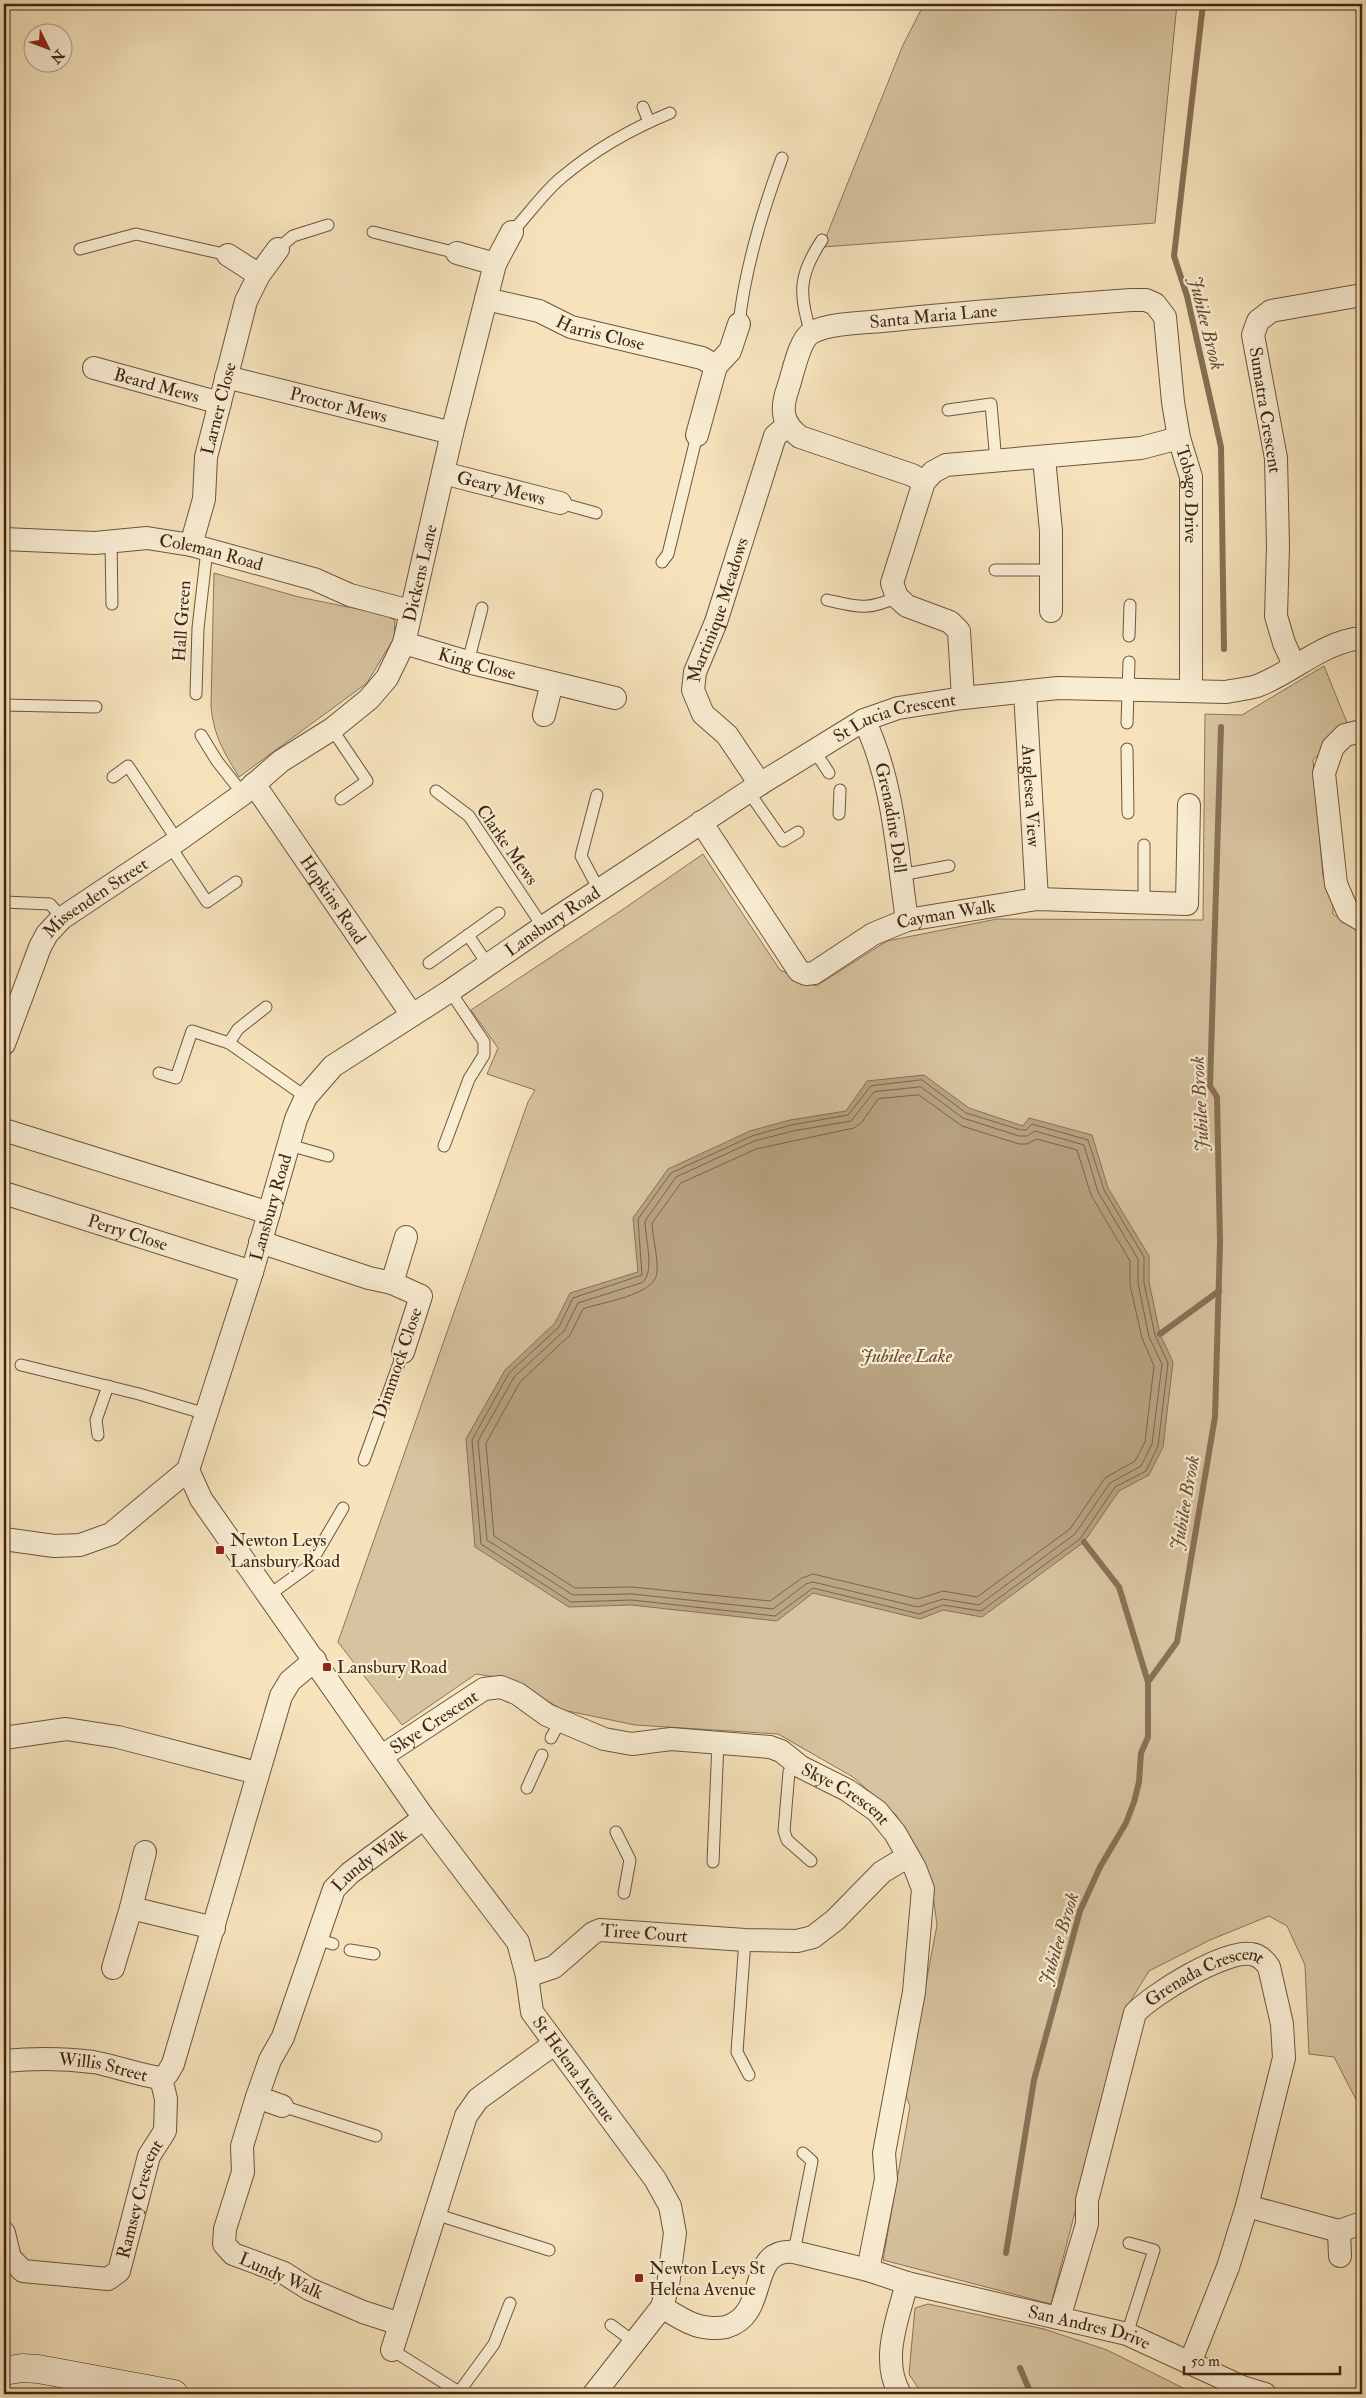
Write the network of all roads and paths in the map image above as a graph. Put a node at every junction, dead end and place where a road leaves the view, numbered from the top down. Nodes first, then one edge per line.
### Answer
1 (643, 107) dead end
2 (670, 113) dead end
3 (649, 122) junction
4 (782, 158) dead end
5 (328, 225) dead end
6 (373, 232) dead end
7 (512, 232) joint
8 (822, 240) dead end
9 (80, 249) dead end
10 (278, 249) joint
11 (457, 253) joint
12 (228, 255) joint
13 (495, 264) junction
14 (259, 275) junction
15 (1362, 295) edge
16 (486, 299) junction
17 (1155, 304) joint
18 (739, 324) joint
19 (811, 332) junction
20 (716, 366) junction
21 (94, 368) dead end
22 (226, 377) junction
23 (220, 403) junction
24 (948, 410) dead end
25 (788, 425) junction
26 (452, 434) junction
27 (697, 435) joint
28 (1179, 438) junction
29 (1044, 458) junction
30 (996, 462) junction
31 (443, 474) junction
32 (924, 482) junction
33 (560, 503) joint
34 (596, 513) dead end
35 (4, 540) edge
36 (111, 542) junction
37 (199, 548) junction
38 (662, 562) dead end
39 (995, 570) dead end
40 (1051, 570) junction
41 (897, 598) junction
42 (827, 600) dead end
43 (112, 604) dead end
44 (1130, 605) dead end
45 (482, 608) dead end
46 (410, 611) junction
47 (1051, 611) dead end
48 (1129, 636) dead end
49 (1362, 638) edge
50 (404, 643) junction
51 (468, 662) junction
52 (1129, 662) dead end
53 (1294, 665) junction
54 (552, 683) junction
55 (1127, 689) junction
56 (1191, 690) junction
57 (1025, 692) junction
58 (196, 694) dead end
59 (615, 698) dead end
60 (963, 698) junction
61 (4, 705) edge
62 (96, 708) dead end
63 (544, 715) dead end
64 (864, 720) junction
65 (1127, 723) dead end
66 (332, 729) junction
67 (1362, 731) edge
68 (201, 735) dead end
69 (1127, 749) dead end
70 (814, 750) junction
71 (829, 773) dead end
72 (113, 777) dead end
73 (754, 788) junction
74 (249, 789) junction
75 (840, 790) dead end
76 (436, 791) dead end
77 (597, 795) dead end
78 (341, 799) dead end
79 (1189, 805) dead end
80 (1128, 813) dead end
81 (839, 814) dead end
82 (701, 822) junction
83 (798, 832) dead end
84 (173, 843) junction
85 (1144, 845) dead end
86 (949, 866) dead end
87 (900, 875) junction
88 (236, 882) dead end
89 (603, 887) junction
90 (1037, 899) junction
91 (4, 902) edge
92 (1144, 902) junction
93 (499, 913) dead end
94 (62, 918) junction
95 (907, 920) junction
96 (1362, 920) edge
97 (542, 927) junction
98 (468, 935) junction
99 (429, 963) dead end
100 (488, 965) junction
101 (450, 991) junction
102 (266, 1007) dead end
103 (412, 1015) junction
104 (229, 1043) junction
105 (4, 1044) edge
106 (159, 1073) dead end
107 (306, 1097) junction
108 (4, 1130) edge
109 (289, 1145) junction
110 (444, 1146) dead end
111 (328, 1156) dead end
112 (4, 1193) edge
113 (269, 1214) junction
114 (406, 1237) dead end
115 (260, 1242) junction
116 (252, 1272) junction
117 (392, 1282) junction
118 (403, 1352) joint
119 (21, 1365) dead end
120 (108, 1386) junction
121 (206, 1414) junction
122 (98, 1435) dead end
123 (364, 1460) dead end
124 (188, 1470) junction
125 (343, 1508) dead end
126 (4, 1539) edge
127 (269, 1595) junction
128 (315, 1660) junction
129 (4, 1738) edge
130 (718, 1742) junction
131 (542, 1755) dead end
132 (382, 1756) junction
133 (796, 1763) junction
134 (257, 1774) junction
135 (527, 1788) dead end
136 (424, 1818) junction
137 (616, 1832) dead end
138 (145, 1852) dead end
139 (907, 1856) junction
140 (811, 1861) dead end
141 (713, 1862) dead end
142 (624, 1893) dead end
143 (131, 1908) junction
144 (214, 1928) junction
145 (746, 1940) junction
146 (350, 1950) dead end
147 (374, 1954) dead end
148 (113, 1968) dead end
149 (527, 1976) junction
150 (554, 2044) junction
151 (4, 2061) edge
152 (750, 2075) dead end
153 (162, 2078) junction
154 (257, 2097) junction
155 (282, 2106) joint
156 (376, 2136) dead end
157 (803, 2152) dead end
158 (1248, 2206) junction
159 (435, 2214) junction
160 (1362, 2223) edge
161 (1338, 2231) junction
162 (4, 2232) edge
163 (1128, 2243) dead end
164 (549, 2250) dead end
165 (794, 2252) junction
166 (1340, 2256) dead end
167 (868, 2270) junction
168 (907, 2283) junction
169 (510, 2302) dead end
170 (662, 2307) junction
171 (1060, 2318) junction
172 (400, 2324) junction
173 (611, 2325) dead end
174 (1127, 2334) junction
175 (634, 2342) junction
176 (392, 2350) joint
177 (1190, 2363) junction
178 (10, 2367) edge
179 (1240, 2391) edge
180 (460, 2393) edge
181 (174, 2394) edge
182 (594, 2394) edge
183 (900, 2394) edge
184 (1265, 2394) edge

1 - 3 lane
2 - 3 lane
3 - 7 lane
4 - 18 lane
5 - 10 lane, Larner Close
6 - 11 lane
7 - 13 street, Dickens Lane
8 - 19 lane
9 - 12 lane
10 - 14 street, Larner Close
11 - 13 street
12 - 14 street
13 - 16 street, Dickens Lane
14 - 22 street, Larner Close
15 - 53 street, Sumatra Crescent
16 - 20 street, Harris Close
16 - 26 street, Dickens Lane
17 - 19 street, Santa Maria Lane
17 - 28 street, Tobago Drive
18 - 20 street
19 - 25 street
20 - 27 street
21 - 23 street, Beard Mews
22 - 23 street, Larner Close
22 - 26 street, Proctor Mews
23 - 37 street, Larner Close
24 - 30 lane
25 - 32 street
25 - 73 street, Martinique Meadows
26 - 31 street, Dickens Lane
27 - 38 lane
28 - 29 street
28 - 56 street, Tobago Drive
29 - 30 street
29 - 40 street
30 - 32 street
31 - 33 street, Geary Mews
31 - 46 street, Dickens Lane
32 - 41 street
33 - 34 lane
35 - 36 street, Coleman Road
36 - 37 street, Coleman Road
36 - 43 lane
37 - 46 street, Coleman Road
37 - 58 lane, Hall Green
39 - 40 lane
40 - 47 street
41 - 42 lane
41 - 60 street
44 - 48 lane
45 - 51 lane
46 - 50 street, Dickens Lane
49 - 53 street, St Lucia Crescent
50 - 51 street, King Close
50 - 66 street, Dickens Lane
51 - 54 street, King Close
52 - 55 lane
53 - 56 street, St Lucia Crescent
54 - 59 street, King Close
54 - 63 street
55 - 56 street, St Lucia Crescent
55 - 57 street, St Lucia Crescent
55 - 65 lane
57 - 60 street, St Lucia Crescent
57 - 90 street, Anglesea View
60 - 64 street, St Lucia Crescent
61 - 62 lane
64 - 70 street, St Lucia Crescent
64 - 87 street, Grenadine Dell
66 - 74 street, Dickens Lane
66 - 78 lane
67 - 96 street
68 - 74 lane
69 - 80 lane
70 - 71 lane
70 - 73 street, St Lucia Crescent
72 - 84 lane
73 - 82 street, St Lucia Crescent
73 - 83 lane
74 - 84 street, Missenden Street
74 - 103 street, Hopkins Road
75 - 81 lane
76 - 97 lane, Clarke Mews
77 - 89 lane
79 - 92 street, Cayman Walk
82 - 89 street, St Lucia Crescent
82 - 95 street, Cayman Walk
84 - 88 lane
84 - 94 street, Missenden Street
85 - 92 lane
86 - 87 lane
87 - 95 street, Grenadine Dell
89 - 97 street, Lansbury Road
90 - 92 street, Cayman Walk
90 - 95 street, Cayman Walk
91 - 94 lane
93 - 98 lane
94 - 105 street, Missenden Street
97 - 100 street, Lansbury Road
98 - 99 lane
98 - 100 lane
100 - 101 street, Lansbury Road
101 - 103 street, Lansbury Road
101 - 110 lane
102 - 104 lane
103 - 107 street, Lansbury Road
104 - 106 lane
104 - 107 lane
107 - 109 street, Lansbury Road
108 - 113 street
109 - 111 lane
109 - 113 street, Lansbury Road
112 - 116 street, Perry Close
113 - 115 street, Lansbury Road
114 - 117 street
115 - 116 street, Lansbury Road
115 - 117 street, Dimmock Close
116 - 121 street, Lansbury Road
117 - 118 street, Dimmock Close
118 - 123 lane, Dimmock Close
119 - 120 lane
120 - 121 lane
120 - 122 lane
121 - 124 street, Lansbury Road
124 - 126 street
124 - 127 street, St Helena Avenue
125 - 127 lane
127 - 128 street, St Helena Avenue
128 - 132 street, St Helena Avenue
128 - 134 street, Willis Street
129 - 134 street
130 - 132 street, Skye Crescent
130 - 133 street, Skye Crescent
130 - 141 lane
131 - 135 lane
132 - 136 street, St Helena Avenue
133 - 139 street, Skye Crescent
133 - 140 lane
134 - 144 street, Willis Street
136 - 149 street, St Helena Avenue
136 - 154 street, Lundy Walk
137 - 142 lane
138 - 143 street
139 - 145 street, Tiree Court
139 - 167 street, Skye Crescent
143 - 144 street
143 - 148 street
144 - 153 street, Willis Street
145 - 149 street, Tiree Court
145 - 152 lane
146 - 147 lane
149 - 150 street, St Helena Avenue
150 - 159 street
150 - 170 street, St Helena Avenue
151 - 153 street, Willis Street
153 - 162 street, Ramsey Crescent
154 - 155 street
154 - 172 street, Lundy Walk
155 - 156 lane
157 - 165 lane
158 - 161 street
158 - 171 street, Grenada Crescent
158 - 177 street, Grenada Crescent
159 - 164 lane
159 - 172 street
160 - 161 street
161 - 166 street
163 - 174 lane
165 - 167 street
165 - 170 street
167 - 168 street
168 - 171 street, San Andres Drive
168 - 183 street
169 - 180 lane
170 - 175 street
171 - 174 street, San Andres Drive
172 - 176 street
173 - 175 lane
174 - 177 street, San Andres Drive
175 - 182 street
176 - 180 lane
177 - 179 street, San Andres Drive
178 - 181 street
179 - 184 street, San Andres Drive

